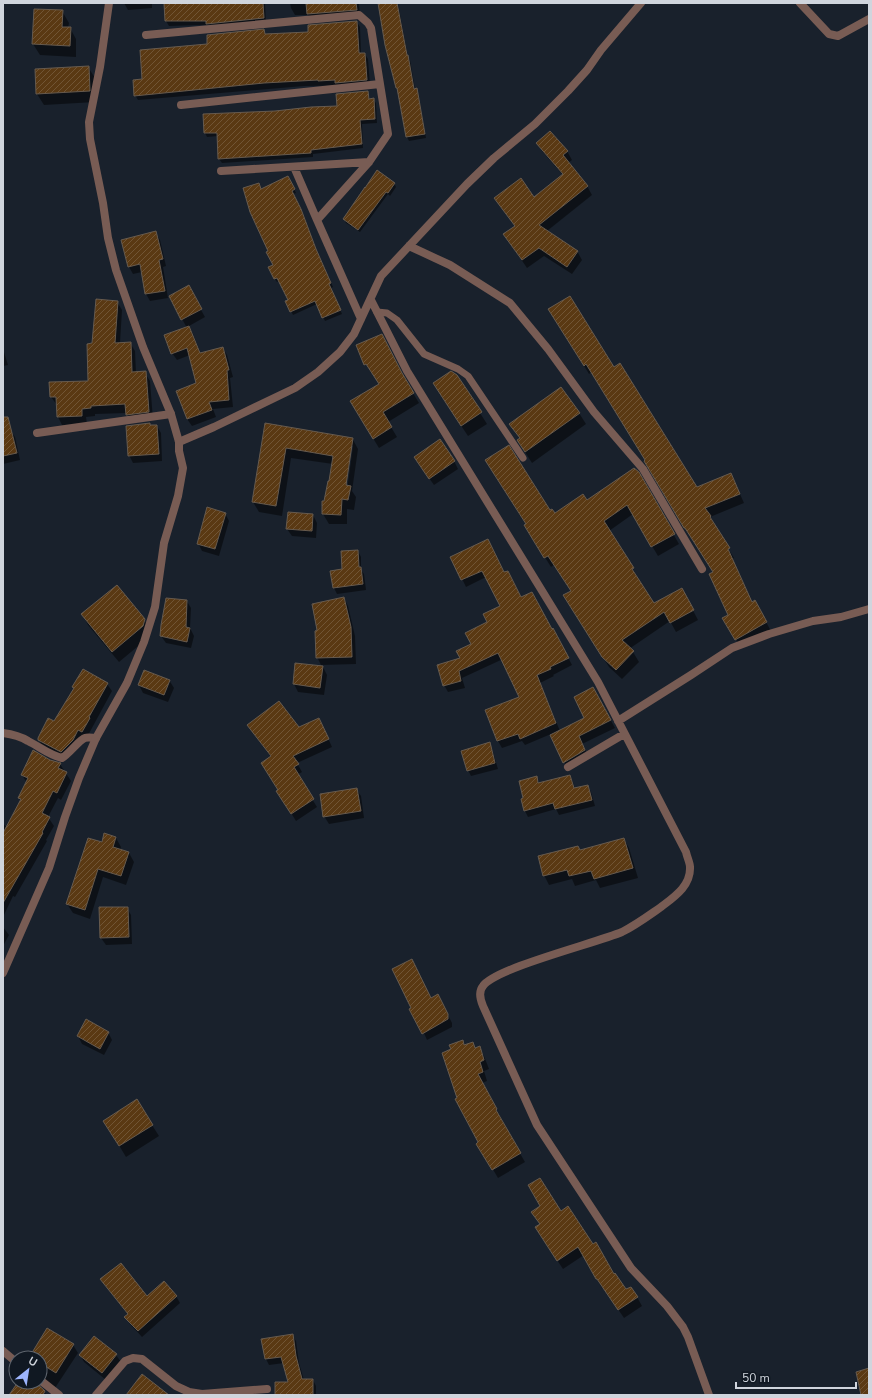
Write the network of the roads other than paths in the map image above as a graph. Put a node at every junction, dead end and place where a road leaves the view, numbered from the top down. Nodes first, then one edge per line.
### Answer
1 (109, 3) edge
2 (641, 3) edge
3 (800, 3) edge
4 (869, 18) edge
5 (146, 35) dead end
6 (380, 84) junction
7 (181, 105) dead end
8 (369, 162) junction
9 (294, 167) junction
10 (221, 171) dead end
11 (317, 220) junction
12 (409, 246) junction
13 (371, 300) junction
14 (377, 312) junction
15 (361, 319) junction
16 (171, 414) junction
17 (37, 433) dead end
18 (179, 442) junction
19 (523, 458) dead end
20 (702, 569) dead end
21 (869, 609) edge
22 (618, 721) junction
23 (3, 732) edge
24 (624, 734) junction
25 (96, 738) junction
26 (568, 767) dead end
27 (3, 973) edge
28 (48, 1386) edge
29 (267, 1389) dead end
30 (59, 1395) edge
31 (96, 1395) edge
32 (709, 1395) edge

1 - 16 street
2 - 12 street
3 - 4 street
5 - 6 street
6 - 7 street
6 - 8 street
8 - 9 street
8 - 11 street
9 - 10 street
9 - 11 street
11 - 15 street
12 - 13 street
12 - 20 street
13 - 14 street
13 - 15 street
14 - 19 lane
14 - 22 street
15 - 18 street
16 - 17 street
16 - 18 street
18 - 25 street
21 - 22 street
22 - 24 street
23 - 25 street
24 - 26 street
24 - 32 street
25 - 27 street
28 - 30 street
29 - 31 street

